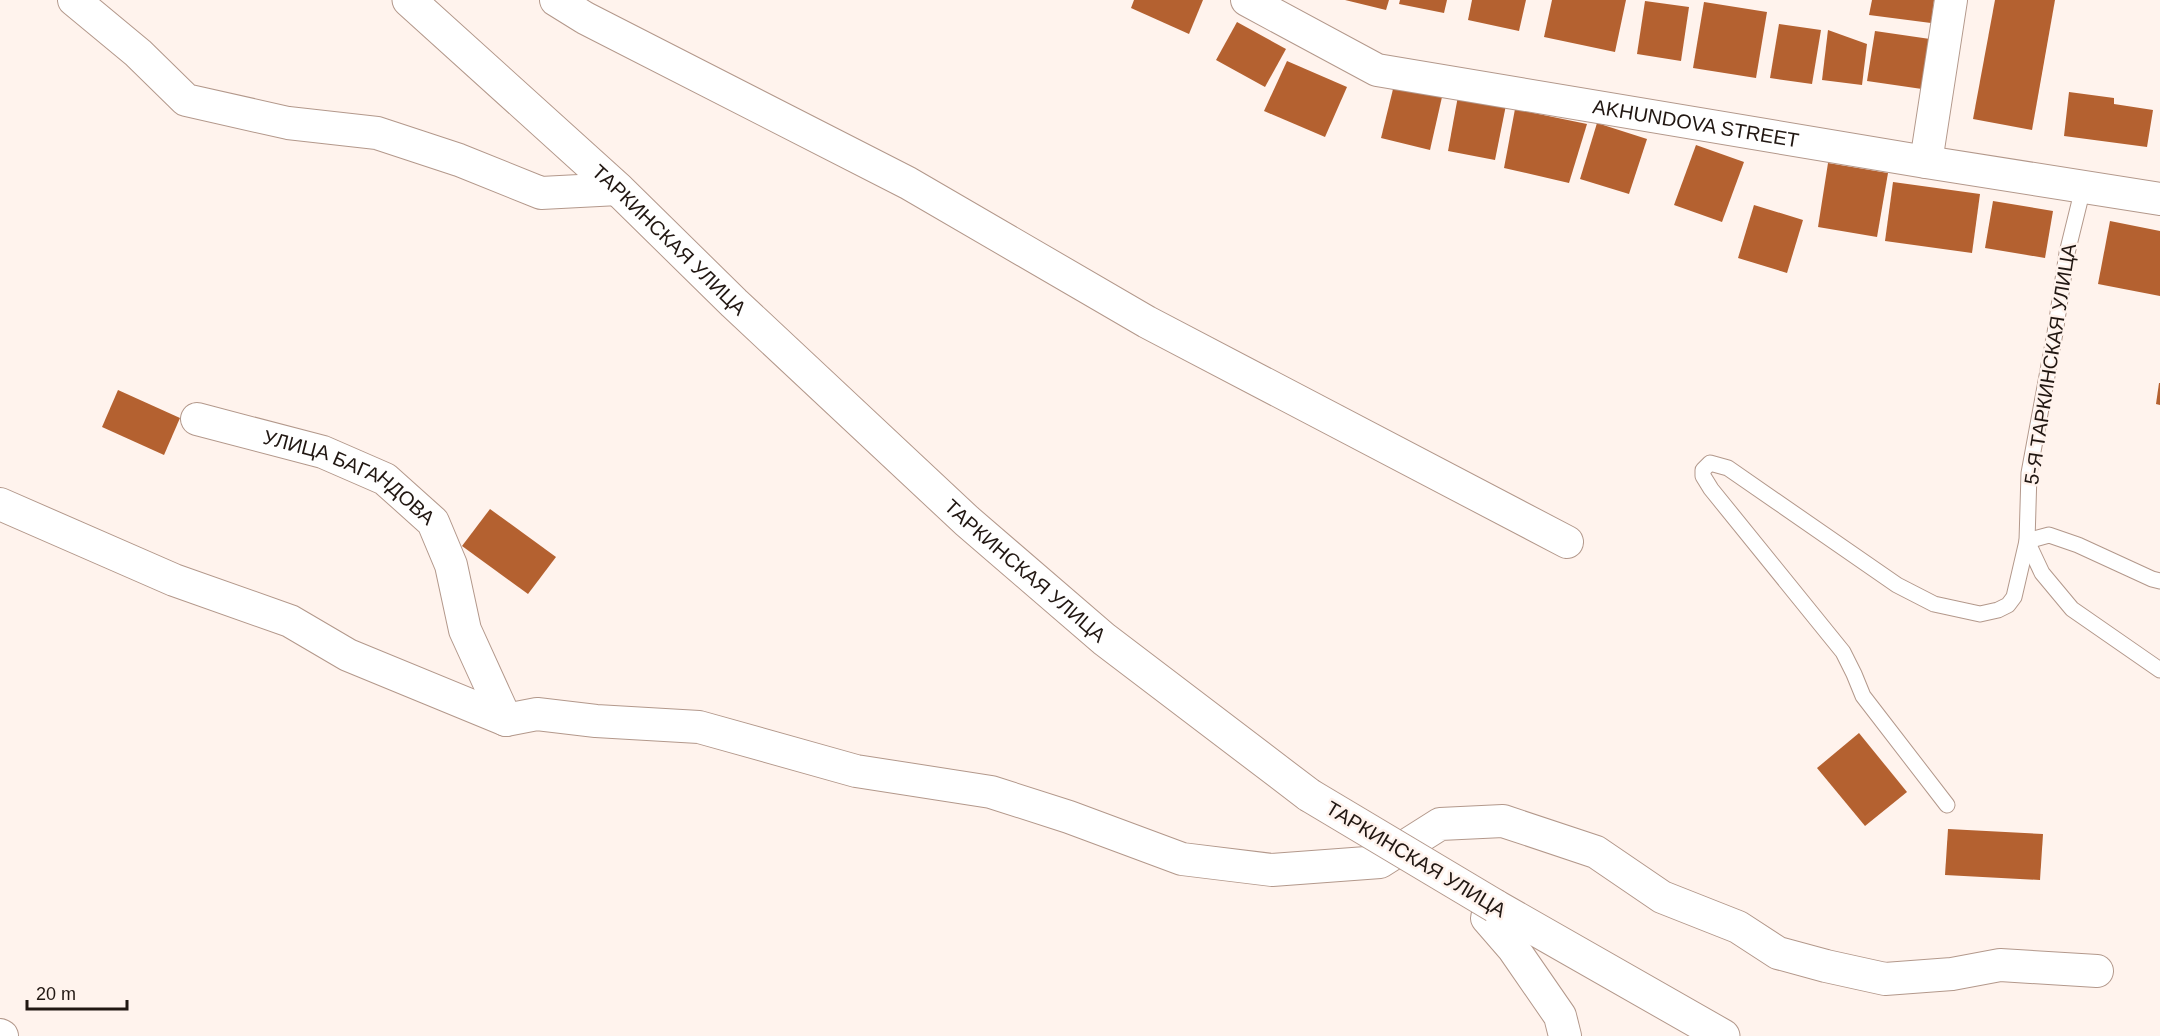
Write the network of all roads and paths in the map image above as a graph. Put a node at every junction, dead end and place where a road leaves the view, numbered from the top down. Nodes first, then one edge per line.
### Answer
1 (74, 0) edge
2 (409, 0) edge
3 (556, 0) edge
4 (1247, 0) edge
5 (1951, 0) edge
6 (1926, 162) junction
7 (2083, 188) junction
8 (618, 189) junction
9 (2160, 199) edge
10 (197, 419) dead end
11 (1, 501) edge
12 (2027, 541) junction
13 (1567, 542) dead end
14 (2160, 581) edge
15 (2160, 670) edge
16 (506, 720) junction
17 (1947, 805) dead end
18 (1495, 906) junction
19 (2097, 971) dead end
20 (1565, 1036) edge
21 (1723, 1036) edge

1 - 8 street
2 - 8 street, ТАРКИНСКАЯ УЛИЦА
3 - 13 street
4 - 6 street, AKHUNDOVA STREET
5 - 6 street
6 - 7 street, AKHUNDOVA STREET
7 - 9 street, AKHUNDOVA STREET
7 - 12 lane, 5-Я ТАРКИНСКАЯ УЛИЦА
8 - 18 street, ТАРКИНСКАЯ УЛИЦА, bridge
10 - 16 street, УЛИЦА БАГАНДОВА
11 - 16 street
12 - 14 lane
12 - 15 lane, 5-Я ТАРКИНСКАЯ УЛИЦА
12 - 17 lane, 5-Я ТАРКИНСКАЯ УЛИЦА
16 - 19 street
18 - 20 street
18 - 21 street, ТАРКИНСКАЯ УЛИЦА

